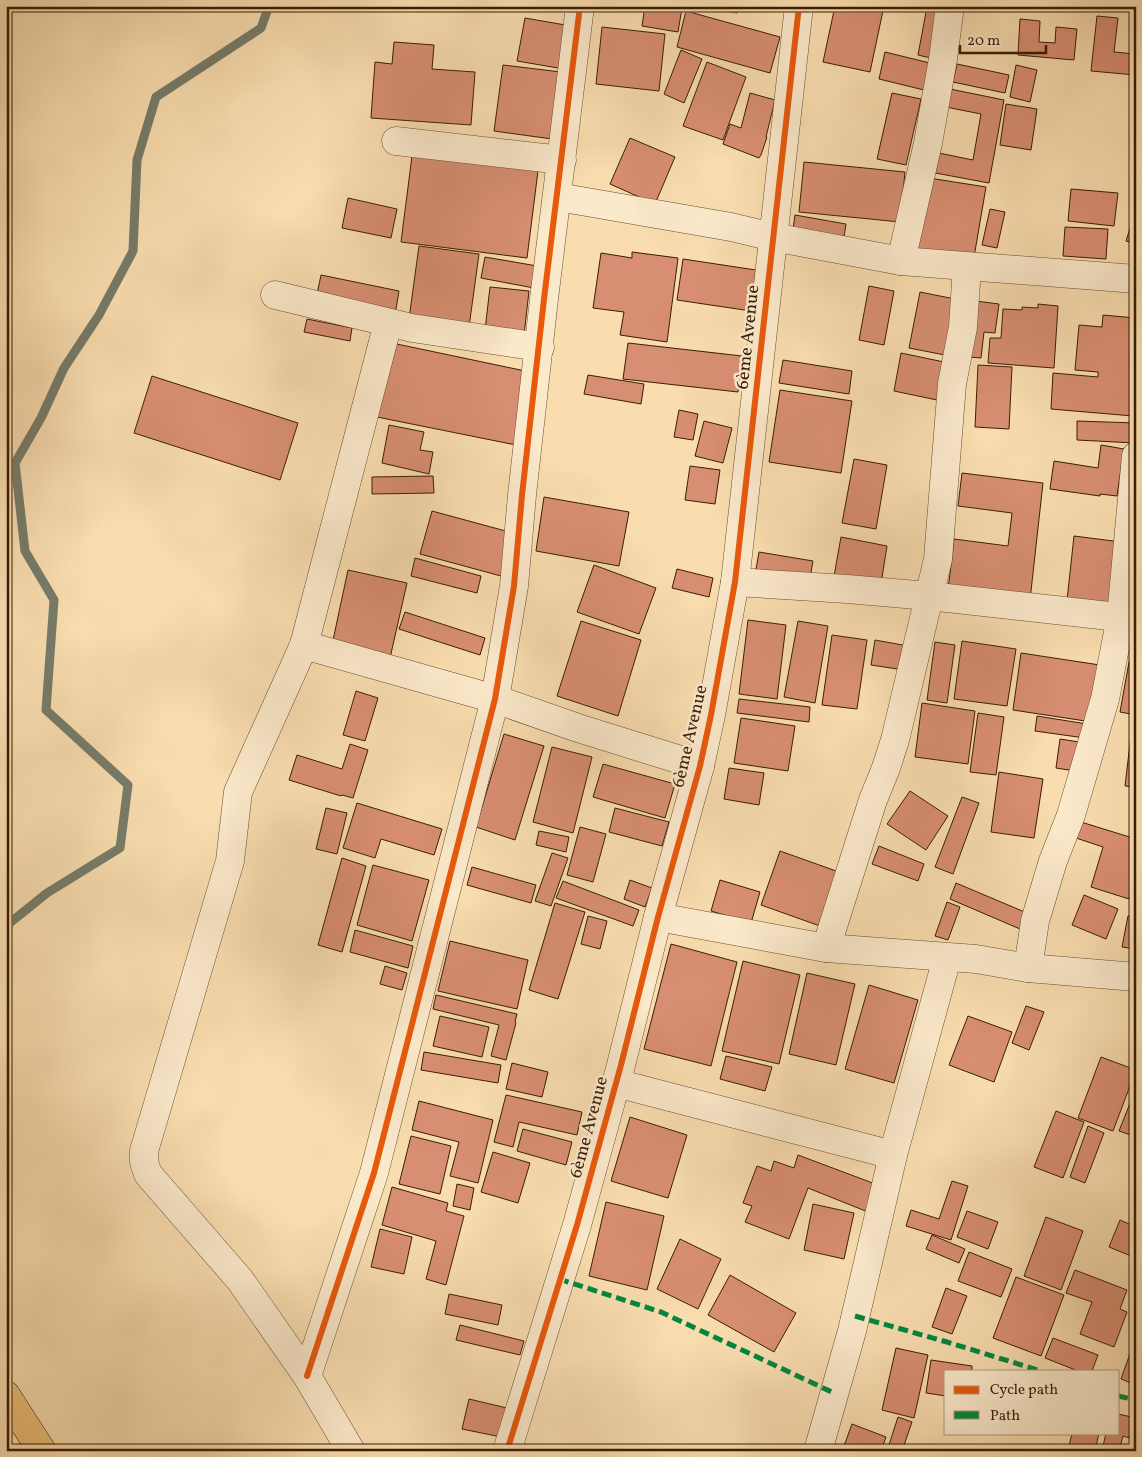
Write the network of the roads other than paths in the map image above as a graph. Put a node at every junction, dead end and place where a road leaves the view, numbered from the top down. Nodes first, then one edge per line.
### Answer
1 (799, 6) edge
2 (950, 6) edge
3 (578, 7) edge
4 (396, 141) dead end
5 (562, 160) junction
6 (558, 197) junction
7 (773, 237) junction
8 (901, 261) junction
9 (967, 266) junction
10 (1136, 279) edge
11 (275, 295) dead end
12 (388, 323) junction
13 (540, 347) junction
14 (1136, 456) edge
15 (735, 582) junction
16 (929, 596) junction
17 (1129, 618) edge
18 (304, 645) junction
19 (495, 699) junction
20 (700, 766) junction
21 (658, 917) junction
22 (826, 948) junction
23 (947, 958) junction
24 (1028, 968) junction
25 (1136, 976) edge
26 (616, 1083) junction
27 (893, 1155) junction
28 (307, 1376) junction
29 (6, 1395) edge
30 (42, 1451) edge
31 (351, 1451) edge
32 (506, 1451) edge
33 (818, 1451) edge

1 - 7 street, 6ème Avenue
2 - 8 street
3 - 5 street
4 - 5 street
5 - 6 street
6 - 7 street
6 - 13 street
7 - 8 street
7 - 15 street, 6ème Avenue
8 - 9 street
9 - 10 street
9 - 16 street
11 - 12 street
12 - 13 street
12 - 18 street
13 - 19 street
14 - 17 street
15 - 16 street
15 - 20 street, 6ème Avenue
16 - 17 street
16 - 22 street
17 - 24 street
18 - 19 street
18 - 28 street
19 - 20 street
19 - 28 street
20 - 21 street, 6ème Avenue
21 - 22 street
21 - 26 street, 6ème Avenue
22 - 23 street
23 - 24 street
23 - 27 street
24 - 25 street
26 - 27 street
26 - 32 street, 6ème Avenue
27 - 33 street
28 - 31 street
29 - 30 highway

